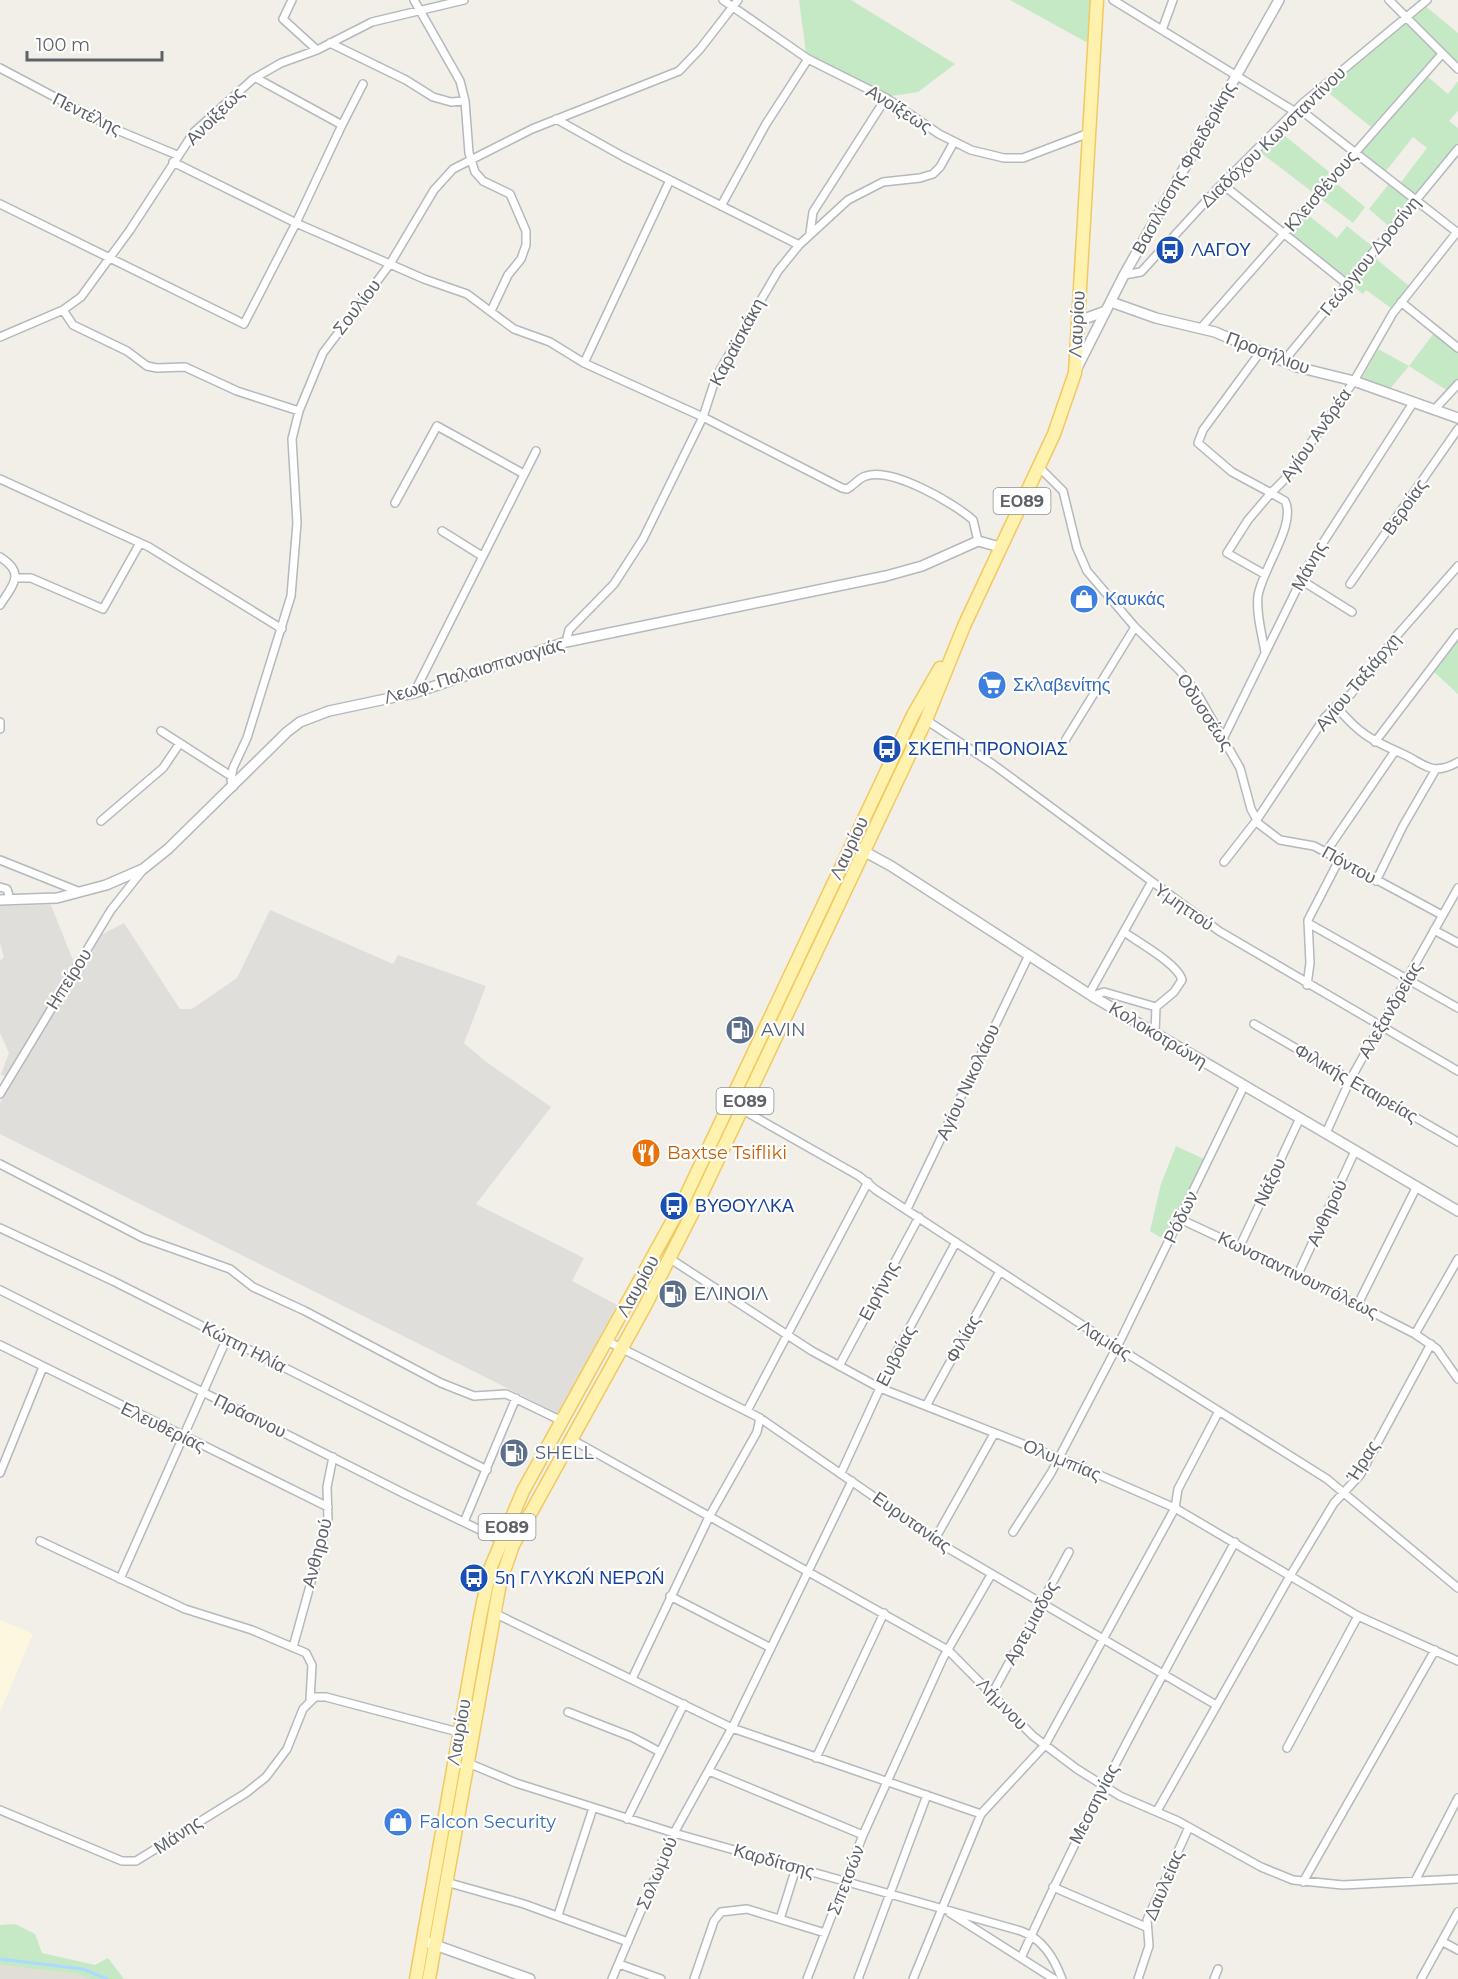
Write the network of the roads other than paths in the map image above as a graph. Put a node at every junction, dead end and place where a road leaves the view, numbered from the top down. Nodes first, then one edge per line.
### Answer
1 (292, 0) edge
2 (414, 0) edge
3 (464, 0) edge
4 (723, 0) edge
5 (738, 0) edge
6 (1097, 0) edge
7 (1113, 0) edge
8 (1173, 0) edge
9 (1279, 0) edge
10 (1389, 0) edge
11 (1427, 0) edge
12 (734, 8) junction
13 (418, 10) junction
14 (1406, 17) junction
15 (1162, 30) junction
16 (330, 43) junction
17 (317, 50) junction
18 (1442, 54) junction
19 (808, 59) junction
20 (0, 68) edge
21 (1458, 69) edge
22 (1236, 76) junction
23 (256, 78) junction
24 (363, 84) dead end
25 (886, 98) junction
26 (465, 101) junction
27 (1296, 109) junction
28 (556, 119) junction
29 (342, 125) junction
30 (1089, 133) junction
31 (954, 142) junction
32 (1458, 149) edge
33 (1355, 152) junction
34 (175, 158) junction
35 (470, 158) junction
36 (670, 180) junction
37 (1222, 184) junction
38 (1416, 200) junction
39 (0, 204) edge
40 (722, 206) junction
41 (296, 223) junction
42 (1284, 233) junction
43 (1457, 233) edge
44 (810, 234) junction
45 (799, 245) junction
46 (111, 258) junction
47 (390, 264) junction
48 (1124, 275) junction
49 (1347, 284) junction
50 (1401, 302) junction
51 (1108, 306) junction
52 (63, 310) junction
53 (491, 311) junction
54 (1078, 318) junction
55 (1200, 329) junction
56 (0, 337) edge
57 (1458, 348) edge
58 (1261, 351) junction
59 (1283, 362) junction
60 (584, 363) junction
61 (1074, 373) junction
62 (1354, 381) junction
63 (1458, 384) edge
64 (1413, 404) junction
65 (1434, 410) junction
66 (299, 411) junction
67 (703, 417) junction
68 (1458, 418) edge
69 (1458, 429) edge
70 (536, 451) dead end
71 (1039, 467) junction
72 (524, 474) junction
73 (0, 480) edge
74 (1271, 493) junction
75 (395, 503) dead end
76 (441, 531) dead end
77 (978, 541) junction
78 (140, 543) junction
79 (1000, 547) junction
80 (482, 556) junction
81 (0, 557) edge
82 (1458, 566) edge
83 (1264, 574) junction
84 (15, 578) junction
85 (1301, 580) junction
86 (1350, 584) dead end
87 (0, 605) edge
88 (1352, 612) dead end
89 (964, 626) junction
90 (1135, 627) junction
91 (282, 629) junction
92 (1458, 633) edge
93 (566, 642) junction
94 (1265, 652) junction
95 (414, 693) junction
96 (1336, 706) junction
97 (926, 720) junction
98 (0, 722) edge
99 (0, 729) edge
100 (161, 731) dead end
101 (1066, 739) dead end
102 (1223, 739) junction
103 (1375, 742) junction
104 (180, 743) junction
105 (1395, 751) junction
106 (1458, 762) edge
107 (1436, 769) junction
108 (231, 776) junction
109 (233, 787) junction
110 (101, 820) dead end
111 (1256, 821) junction
112 (851, 844) junction
113 (863, 850) junction
114 (1326, 852) junction
115 (0, 860) edge
116 (1339, 860) junction
117 (1224, 862) dead end
118 (143, 869) junction
119 (1376, 880) junction
120 (1151, 883) junction
121 (0, 887) edge
122 (1458, 888) edge
123 (80, 892) junction
124 (10, 899) junction
125 (0, 900) edge
126 (1442, 915) junction
127 (1308, 923) junction
128 (1434, 930) junction
129 (1124, 932) junction
130 (1458, 943) edge
131 (1029, 955) junction
132 (1408, 980) junction
133 (1307, 985) junction
134 (1090, 995) junction
135 (1156, 1007) junction
136 (1458, 1008) edge
137 (1254, 1024) dead end
138 (1381, 1025) junction
139 (1155, 1033) junction
140 (1458, 1071) edge
141 (1350, 1080) junction
142 (1244, 1086) junction
143 (0, 1094) edge
144 (741, 1109) junction
145 (1300, 1118) junction
146 (1326, 1133) junction
147 (1458, 1142) edge
148 (1355, 1151) junction
149 (0, 1164) edge
150 (868, 1182) junction
151 (1417, 1186) junction
152 (907, 1209) junction
153 (1458, 1210) edge
154 (919, 1217) junction
155 (1180, 1219) junction
156 (0, 1228) edge
157 (956, 1242) junction
158 (1240, 1246) junction
159 (669, 1257) junction
160 (1458, 1258) edge
161 (1000, 1271) junction
162 (1298, 1274) junction
163 (0, 1290) edge
164 (1358, 1304) junction
165 (786, 1334) junction
166 (1415, 1334) junction
167 (227, 1338) junction
168 (607, 1341) junction
169 (1431, 1344) junction
170 (0, 1346) edge
171 (1116, 1347) junction
172 (622, 1349) junction
173 (839, 1366) junction
174 (43, 1367) junction
175 (1458, 1379) edge
176 (880, 1388) junction
177 (203, 1393) junction
178 (516, 1398) junction
179 (926, 1406) junction
180 (747, 1411) junction
181 (1219, 1411) junction
182 (760, 1418) junction
183 (562, 1421) junction
184 (994, 1434) junction
185 (181, 1437) junction
186 (571, 1439) junction
187 (333, 1457) junction
188 (1059, 1458) junction
189 (487, 1470) junction
190 (0, 1473) edge
191 (841, 1473) junction
192 (852, 1481) junction
193 (1342, 1492) junction
194 (328, 1507) junction
195 (1175, 1508) junction
196 (709, 1517) junction
197 (464, 1522) junction
198 (1013, 1532) dead end
199 (935, 1539) junction
200 (501, 1540) junction
201 (40, 1541) dead end
202 (1235, 1542) junction
203 (1069, 1552) dead end
204 (809, 1572) junction
205 (991, 1575) junction
206 (1290, 1576) junction
207 (120, 1579) junction
208 (1458, 1588) edge
209 (670, 1596) junction
210 (1041, 1604) junction
211 (494, 1613) junction
212 (884, 1613) junction
213 (1358, 1617) junction
214 (1101, 1640) junction
215 (293, 1647) junction
216 (771, 1648) junction
217 (948, 1650) junction
218 (1435, 1650) junction
219 (1458, 1660) edge
220 (1161, 1674) junction
221 (632, 1679) junction
222 (992, 1694) junction
223 (310, 1700) junction
224 (684, 1704) junction
225 (1216, 1705) junction
226 (568, 1712) dead end
227 (732, 1728) junction
228 (459, 1733) junction
229 (473, 1735) junction
230 (1045, 1745) junction
231 (1287, 1748) dead end
232 (660, 1752) junction
233 (816, 1758) junction
234 (468, 1763) junction
235 (709, 1771) junction
236 (887, 1782) junction
237 (1103, 1786) junction
238 (927, 1795) junction
239 (1458, 1798) edge
240 (592, 1808) junction
241 (0, 1810) edge
242 (1157, 1811) junction
243 (981, 1814) junction
244 (627, 1819) junction
245 (1189, 1827) junction
246 (675, 1833) junction
247 (864, 1835) junction
248 (796, 1868) junction
249 (1458, 1879) edge
250 (846, 1880) junction
251 (1415, 1881) junction
252 (446, 1882) junction
253 (1303, 1882) junction
254 (1053, 1887) junction
255 (891, 1893) junction
256 (942, 1908) junction
257 (1458, 1912) edge
258 (558, 1915) junction
259 (780, 1919) junction
260 (1146, 1928) junction
261 (825, 1933) junction
262 (1031, 1935) junction
263 (430, 1942) junction
264 (628, 1942) junction
265 (1443, 1942) junction
266 (1458, 1950) edge
267 (1020, 1958) junction
268 (619, 1964) junction
269 (1218, 1969) dead end
270 (416, 1979) edge
271 (429, 1979) edge
272 (530, 1979) edge
273 (612, 1979) edge
274 (661, 1979) edge
275 (694, 1979) edge
276 (807, 1979) edge
277 (858, 1979) edge
278 (913, 1979) edge
279 (1054, 1979) edge
280 (1062, 1979) edge
281 (1138, 1979) edge
282 (1214, 1979) edge
283 (1422, 1979) edge

1 - 17 street
2 - 13 street
3 - 13 street, Ανοίξεως
4 - 12 street, Ανοίξεως
5 - 12 street, Σουλίου
6 - 30 main road, Λαυρίου / ΕΟ89
7 - 15 street
8 - 15 street
9 - 22 street, Βασιλίσσης Φρειδερίκης
10 - 14 street
11 - 14 street, Διαδόχου Κωνσταντίνου
12 - 19 street, Ανοίξεως
12 - 28 street, Σουλίου
13 - 16 street, Ανοίξεως
13 - 26 street
14 - 18 street
14 - 27 street, Διαδόχου Κωνσταντίνου
15 - 22 street
16 - 17 street, Ανοίξεως
16 - 26 street
17 - 23 street, Ανοίξεως
18 - 21 street
18 - 33 street, Κλεισθένους
19 - 25 street, Ανοίξεως
19 - 40 street
20 - 34 street, Πεντέλης
22 - 27 street
22 - 48 street, Βασιλίσσης Φρειδερίκης
23 - 29 street
23 - 34 street, Ανοίξεως
24 - 29 street
25 - 31 street, Ανοίξεως
25 - 44 street
26 - 35 street
27 - 33 street
27 - 37 street, Διαδόχου Κωνσταντίνου
28 - 35 street, Σουλίου
28 - 36 street
29 - 41 street
30 - 31 street, Ανοίξεως
30 - 54 main road, Λαυρίου / ΕΟ89
31 - 44 street, Καραϊσκάκη
32 - 38 street, Γεώργιου Δροσίνη
33 - 38 street
33 - 42 street, Κλεισθένους
34 - 41 street, Πεντέλης
34 - 46 street, Ανοίξεως
35 - 47 street, Σουλίου
35 - 53 street
36 - 40 street
36 - 60 street
37 - 42 street
37 - 48 street, Διαδόχου Κωνσταντίνου
38 - 43 street
38 - 49 street, Γεώργιου Δροσίνη
39 - 46 street
40 - 45 street
41 - 46 street
41 - 47 street, Πεντέλης
42 - 49 street
42 - 55 street, Κλεισθένους
43 - 50 street, Αγίου Ανδρέα
44 - 45 street, Καραϊσκάκη
45 - 67 street, Καραϊσκάκη
46 - 52 street, Ανοίξεως
47 - 53 street, Πεντέλης
47 - 66 street, Σουλίου
48 - 51 street, Βασιλίσσης Φρειδερίκης
49 - 59 street, Γεώργιου Δροσίνη
50 - 57 street
50 - 62 street, Αγίου Ανδρέα
51 - 54 street
51 - 55 street, Προσήλιου
51 - 61 street
52 - 56 street, Ανοίξεως
52 - 66 street
53 - 60 street, Πεντέλης
54 - 61 main road, Λαυρίου / ΕΟ89
55 - 58 street, Προσήλιου
58 - 59 street, Προσήλιου
58 - 74 street
59 - 62 street, Προσήλιου
60 - 67 street, Πεντέλης
61 - 71 main road, Λαυρίου / ΕΟ89
62 - 64 street, Προσήλιου
62 - 74 street, Αγίου Ανδρέα
63 - 65 street
64 - 65 street, Προσήλιου
64 - 85 street, Μάνης
65 - 68 street, Προσήλιου
66 - 91 street, Σουλίου
67 - 77 street, Πεντέλης
67 - 93 street, Καραϊσκάκη
69 - 86 street, Βεροίας
70 - 72 street
71 - 79 main road, Λαυρίου / ΕΟ89
71 - 90 street, Οδυσσέως
72 - 75 street
72 - 80 street
73 - 78 street
74 - 83 street, Αγίου Ανδρέα
74 - 83 street
76 - 80 street
77 - 79 street
77 - 93 street, Λεωφ. Παλαιοπαναγιάς
78 - 84 street
78 - 91 street
79 - 89 main road, Λαυρίου / ΕΟ89
80 - 95 street
81 - 84 street
82 - 96 street, Αγίου Ταξιάρχη
83 - 94 street, Αγίου Ανδρέα
84 - 87 street
85 - 88 street
85 - 94 street, Μάνης
89 - 97 main road, Λαυρίου / ΕΟ89
89 - 112 main road, Λαυρίου / ΕΟ89
90 - 101 street
90 - 102 street, Οδυσσέως
91 - 108 street, Σουλίου
92 - 103 street
93 - 95 street, Λεωφ. Παλαιοπαναγιάς
94 - 102 street, Μάνης
95 - 109 street, Λεωφ. Παλαιοπαναγιάς
96 - 103 street
96 - 111 street, Αγίου Ταξιάρχη
97 - 113 main road, Λαυρίου / ΕΟ89
97 - 120 street, Υμηττού
98 - 99 street
100 - 104 street
102 - 111 street, Οδυσσέως
103 - 105 street
104 - 108 street
104 - 110 street
105 - 107 street
105 - 114 street
106 - 107 street
107 - 119 street
108 - 109 street
109 - 118 street, Λεωφ. Παλαιοπαναγιάς
111 - 114 street, Πόντου
111 - 117 street, Αγίου Ταξιάρχη
112 - 113 street, Κολοκοτρώνη
112 - 168 main road, Λαυρίου / ΕΟ89
113 - 131 street, Κολοκοτρώνη
113 - 144 main road, Λαυρίου / ΕΟ89
114 - 116 street, Πόντου
115 - 123 street
116 - 119 street, Πόντου
116 - 127 street
118 - 123 street, Λεωφ. Παλαιοπαναγιάς
118 - 143 street, Ηπείρου
119 - 126 street, Πόντου
120 - 129 street
120 - 133 street, Υμηττού
121 - 124 street
122 - 126 street, Αλεξανδρείας
123 - 124 street, Λεωφ. Παλαιοπαναγιάς
124 - 125 street, Λεωφ. Παλαιοπαναγιάς
126 - 128 street, Αλεξανδρείας
127 - 132 street
127 - 133 street
128 - 130 street
128 - 132 street, Αλεξανδρείας
129 - 134 street
129 - 135 street
131 - 134 street, Κολοκοτρώνη
131 - 152 street, Αγίου Νικολάου
132 - 136 street
132 - 138 street, Αλεξανδρείας
133 - 138 street, Υμηττού
134 - 135 street
134 - 139 street, Κολοκοτρώνη
135 - 139 street
137 - 141 street, Φιλικής Εταιρείας
138 - 140 street, Υμηττού
138 - 141 street, Αλεξανδρείας
139 - 142 street, Κολοκοτρώνη
141 - 146 street, Αλεξανδρείας
141 - 147 street, Φιλικής Εταιρείας
142 - 145 street, Κολοκοτρώνη
142 - 155 street, Ρόδων
144 - 150 street, Λαμίας
144 - 159 main road, Λαυρίου / ΕΟ89
145 - 146 street, Κολοκοτρώνη
145 - 158 street, Νάξου
146 - 148 street, Κολοκοτρώνη
148 - 151 street, Κολοκοτρώνη
148 - 162 street, Ανθηρού
149 - 178 street
150 - 152 street, Λαμίας
150 - 165 street
151 - 153 street, Κολοκοτρώνη
151 - 164 street
152 - 154 street, Λαμίας
154 - 157 street, Λαμίας
154 - 173 street, Ειρήνης
155 - 158 street, Κωνσταντινουπόλεως
155 - 171 street, Ρόδων
156 - 167 street, Κώττη Ηλία
157 - 161 street, Λαμίας
157 - 176 street, Ευβοίας
158 - 162 street, Κωνσταντινουπόλεως
159 - 165 street, Ολυμπίας
159 - 172 main road, Λαυρίου / ΕΟ89
160 - 166 street
161 - 171 street, Λαμίας
161 - 179 street, Φιλίας
162 - 164 street, Κωνσταντινουπόλεως
163 - 177 street, Πράσινου
164 - 166 street, Κωνσταντινουπόλεως
165 - 173 street, Ολυμπίας
165 - 180 street
166 - 169 street, Κωνσταντινουπόλεως
167 - 177 street
167 - 189 street, Κώττη Ηλία
168 - 172 street, Ευρυτανίας
168 - 183 main road, Λαυρίου / ΕΟ89
169 - 175 street
169 - 193 street, Ήρας
170 - 174 street, Ελευθερίας
171 - 181 street, Λαμίας
171 - 188 street, Ρόδων
172 - 180 street, Ευρυτανίας
172 - 186 main road, Λαυρίου / ΕΟ89
173 - 176 street, Ολυμπίας
174 - 185 street, Ελευθερίας
174 - 190 street
176 - 179 street, Ολυμπίας
176 - 191 street, Ευβοίας
177 - 185 street
177 - 187 street, Πράσινου
178 - 183 street
178 - 189 street
179 - 184 street, Ολυμπίας
180 - 182 street, Ευρυτανίας
181 - 193 street, Λαμίας
181 - 195 street
182 - 191 street, Ευρυτανίας
182 - 196 street
183 - 200 main road, Λαυρίου / ΕΟ89
184 - 188 street, Ολυμπίας
184 - 199 street
185 - 194 street, Ελευθερίας
185 - 207 street
186 - 196 street, Λήμνου
186 - 211 main road, Λαυρίου / ΕΟ89
187 - 194 street, Ανθηρού
187 - 197 street, Πράσινου
188 - 195 street, Ολυμπίας
188 - 198 street, Ρόδων
189 - 197 street
191 - 192 street, Ευρυτανίας
192 - 199 street, Ευρυτανίας
192 - 204 street, Σολωμού
193 - 206 street, Ήρας
193 - 208 street, Λαμίας
194 - 215 street, Ανθηρού
195 - 202 street, Ολυμπίας
195 - 214 street
196 - 204 street, Λήμνου
196 - 209 street
197 - 200 street, Πράσινου
199 - 205 street, Ευρυτανίας
200 - 228 main road, Λαυρίου / ΕΟ89
201 - 207 street, Μάνης
202 - 206 street, Ολυμπίας
202 - 220 street, Μεσσηνίας
203 - 210 street, Αρτεμιαδος
204 - 212 street, Λήμνου
204 - 216 street, Σολωμού
205 - 210 street, Ευρυτανίας
205 - 217 street, Σπετσών
206 - 213 street, Ολυμπίας
206 - 225 street, Ήρας
207 - 215 street, Μάνης
209 - 216 street
209 - 221 street
210 - 214 street, Ευρυτανίας
210 - 222 street, Αρτεμιαδος
211 - 221 street
211 - 229 main road, Λαυρίου / ΕΟ89
212 - 217 street, Λήμνου
212 - 233 street
213 - 218 street, Ολυμπίας
213 - 231 street
214 - 220 street, Ευρυτανίας
214 - 230 street
215 - 223 street, Μάνης
216 - 227 street, Σολωμού
217 - 222 street, Λήμνου
217 - 236 street, Σπετσών
218 - 219 street, Ολυμπίας
218 - 253 street
220 - 225 street, Ευρυτανίας
220 - 237 street, Μεσσηνίας
221 - 224 street
222 - 230 street, Λήμνου
223 - 228 street
223 - 241 street, Μάνης
224 - 227 street
224 - 232 street
225 - 242 street, Ήρας
226 - 232 street
227 - 233 street
227 - 235 street, Σολωμού
228 - 229 street
228 - 263 main road, Λαυρίου / ΕΟ89
229 - 234 main road, Λαυρίου / ΕΟ89
230 - 237 street, Λήμνου
230 - 243 street
232 - 244 street
233 - 236 street
234 - 240 street, Καρδίτσης
234 - 252 main road, Λαυρίου / ΕΟ89
235 - 246 street, Σολωμού
235 - 247 street
236 - 238 street
236 - 247 street, Σπετσών
237 - 242 street, Λήμνου
237 - 254 street, Μεσσηνίας
238 - 243 street
238 - 255 street
239 - 251 street
240 - 244 street, Καρδίτσης
240 - 258 street
242 - 245 street, Λήμνου
243 - 256 street
244 - 246 street, Καρδίτσης
245 - 253 street, Λήμνου
245 - 260 street, Δαυλείας
246 - 248 street, Καρδίτσης
246 - 264 street, Σολωμού
247 - 250 street, Σπετσών
248 - 250 street, Καρδίτσης
248 - 259 street
249 - 251 street, Λήμνου
250 - 255 street, Καρδίτσης
250 - 261 street, Σπετσών
251 - 253 street, Λήμνου
252 - 258 street
252 - 263 main road, Λαυρίου / ΕΟ89
254 - 260 street
254 - 262 street, Μεσσηνίας
255 - 256 street, Καρδίτσης
255 - 277 street
256 - 262 street, Καρδίτσης
256 - 267 street
256 - 278 street
257 - 265 street
258 - 264 street
259 - 261 street
259 - 275 street
260 - 281 street, Δαυλείας
261 - 276 street, Σπετσών
262 - 267 street, Μεσσηνίας
262 - 280 street
263 - 270 main road, Λαυρίου / ΕΟ89
263 - 271 main road, Λαυρίου / ΕΟ89
263 - 272 street
264 - 268 street, Σολωμού
265 - 266 street
265 - 283 street
267 - 279 street
268 - 273 street, Σολωμού
268 - 274 street
269 - 282 street

